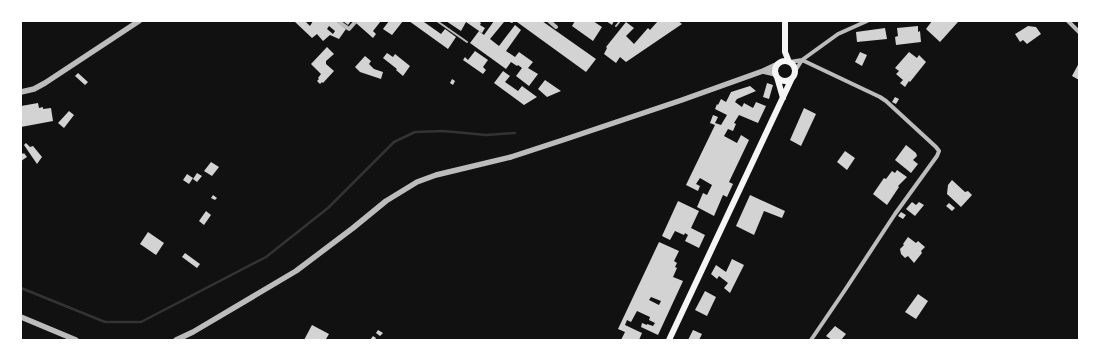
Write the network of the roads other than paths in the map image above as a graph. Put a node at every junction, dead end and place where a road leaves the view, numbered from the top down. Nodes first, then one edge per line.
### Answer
1 (139, 21) edge
2 (338, 21) edge
3 (356, 21) edge
4 (437, 21) edge
5 (549, 21) edge
6 (620, 21) edge
7 (785, 21) edge
8 (867, 21) edge
9 (1068, 21) edge
10 (556, 26) dead end
11 (616, 26) dead end
12 (1079, 32) edge
13 (467, 42) dead end
14 (785, 52) junction
15 (802, 60) junction
16 (789, 62) junction
17 (779, 63) junction
18 (763, 71) junction
19 (795, 71) junction
20 (777, 75) junction
21 (792, 78) junction
22 (21, 92) edge
23 (783, 98) junction
24 (21, 317) edge
25 (76, 340) edge
26 (176, 340) edge
27 (669, 340) edge
28 (810, 340) edge

1 - 22 street
2 - 3 street
4 - 13 lane
5 - 10 street
6 - 11 lane
7 - 14 main road
8 - 15 street
9 - 12 street
14 - 16 main road
14 - 17 main road
15 - 16 street
15 - 19 street
15 - 28 street
16 - 17 main road
16 - 19 main road
17 - 18 street
17 - 20 main road
18 - 20 street
18 - 26 street
19 - 21 main road
20 - 21 main road
20 - 23 main road
21 - 23 main road
23 - 27 main road
24 - 25 street

